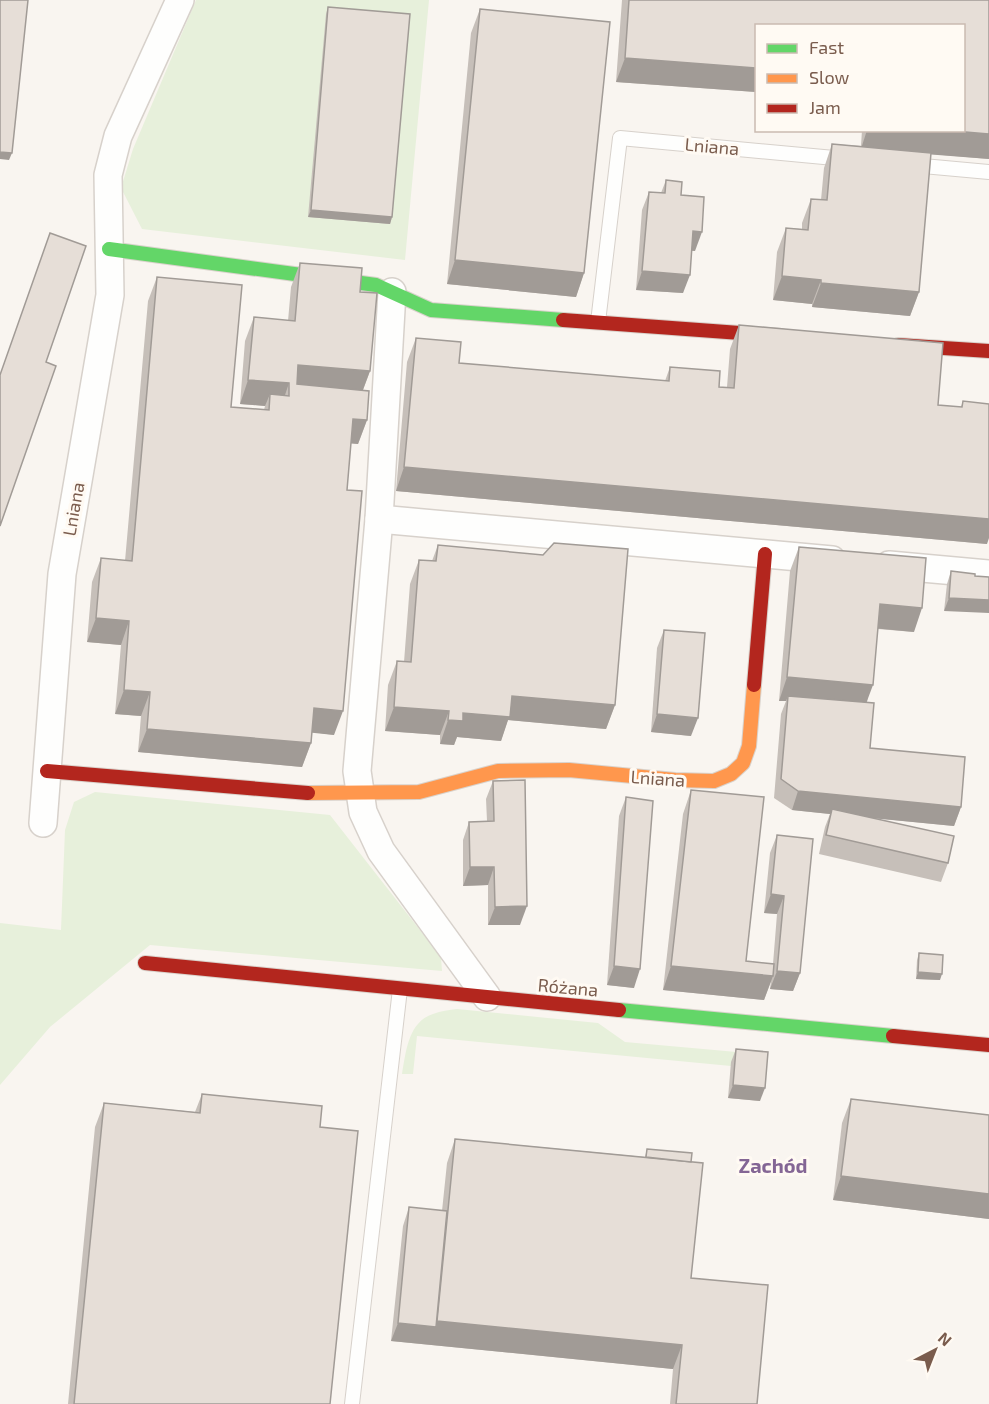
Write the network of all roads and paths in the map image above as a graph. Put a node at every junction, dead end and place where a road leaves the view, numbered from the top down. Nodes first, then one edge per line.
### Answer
1 (180, 0) edge
2 (858, 160) edge
3 (894, 163) edge
4 (989, 172) edge
5 (109, 249) junction
6 (392, 292) junction
7 (598, 322) junction
8 (800, 337) edge
9 (882, 343) edge
10 (989, 351) edge
11 (379, 519) junction
12 (765, 554) junction
13 (989, 574) edge
14 (47, 771) junction
15 (360, 792) junction
16 (43, 823) dead end
17 (145, 963) dead end
18 (400, 988) junction
19 (487, 997) junction
20 (989, 1045) edge
21 (352, 1404) edge

1 - 5 street, Lniana
2 - 7 lane, Lniana
3 - 4 lane
5 - 6 street
5 - 14 street, Lniana
6 - 7 street
6 - 11 street
7 - 8 street
9 - 10 street
11 - 12 street
11 - 15 street
12 - 13 street
12 - 15 street, Lniana
14 - 15 street, Lniana
14 - 16 street, Lniana
15 - 19 street
17 - 18 street, Różana
18 - 19 street, Różana
18 - 21 lane
19 - 20 street, Różana

